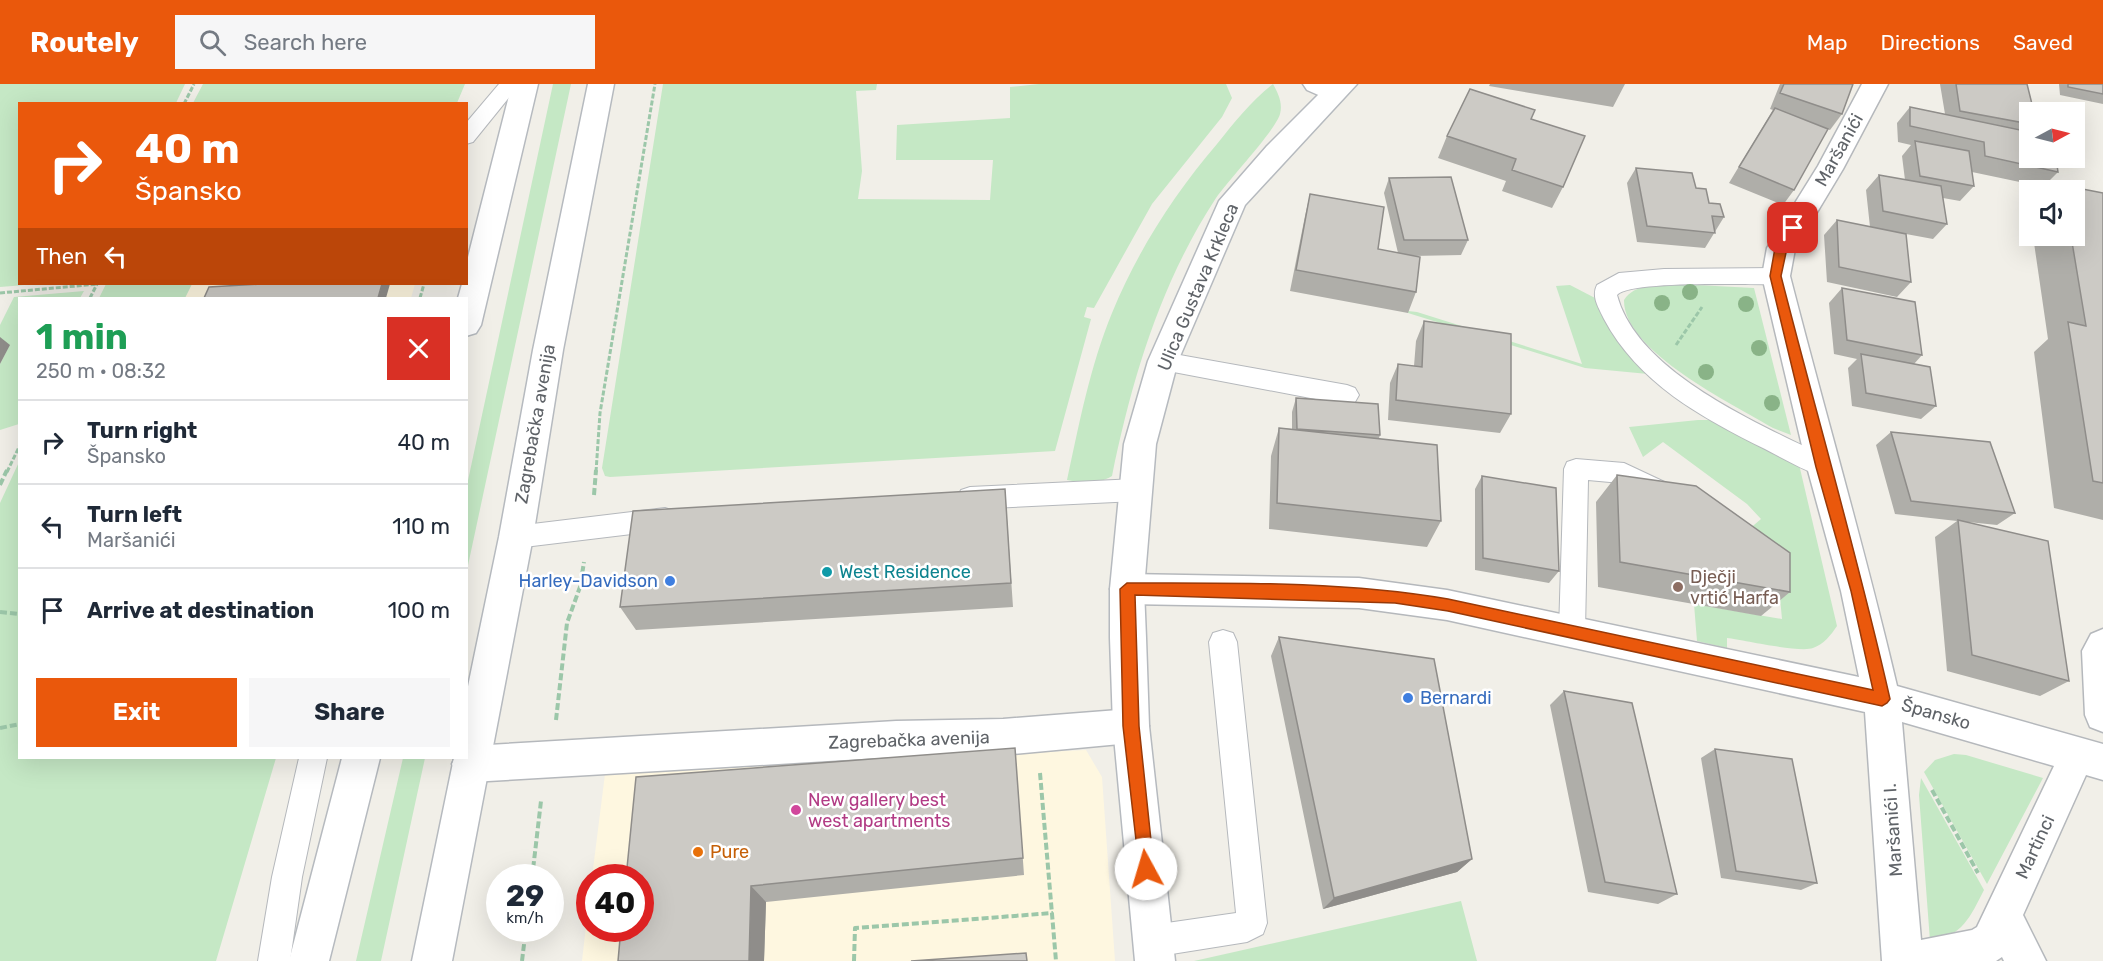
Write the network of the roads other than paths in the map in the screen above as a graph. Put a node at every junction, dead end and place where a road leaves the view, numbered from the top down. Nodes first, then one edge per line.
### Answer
1 (510, 84) edge
2 (525, 84) edge
3 (601, 84) edge
4 (1875, 84) edge
5 (1331, 87) edge
6 (468, 135) edge
7 (1776, 276) junction
8 (468, 317) edge
9 (1163, 361) junction
10 (1347, 395) dead end
11 (1823, 467) junction
12 (1136, 490) junction
13 (950, 499) edge
14 (1684, 507) edge
15 (693, 515) edge
16 (516, 537) junction
17 (1127, 589) junction
18 (1572, 631) junction
19 (1223, 642) dead end
20 (2103, 645) edge
21 (1882, 699) junction
22 (2103, 715) edge
23 (1131, 726) junction
24 (313, 759) edge
25 (360, 759) edge
26 (2103, 762) edge
27 (471, 764) junction
28 (2067, 776) dead end
29 (2003, 918) junction
30 (1154, 951) edge
31 (1915, 960) edge
32 (274, 961) edge
33 (309, 961) edge
34 (432, 961) edge
35 (2026, 961) edge

1 - 6 lane
2 - 8 street
3 - 16 street, Zagrebačka avenija
4 - 7 street, Maršanići
5 - 9 street, Ulica Gustava Krkleca
7 - 11 street, Maršanići
7 - 11 lane
9 - 10 lane
9 - 12 street, Ulica Gustava Krkleca
11 - 21 street, Maršanići
12 - 13 lane
12 - 17 street, Ulica Gustava Krkleca
14 - 18 lane
15 - 16 lane
16 - 27 street, Zagrebačka avenija
17 - 18 street, Špansko
17 - 23 street, Ulica Gustava Krkleca
18 - 21 street, Špansko
19 - 30 lane
20 - 22 street
21 - 26 street, Špansko
21 - 31 street, Maršanići I.
23 - 27 street, Zagrebačka avenija
23 - 30 street, Ulica Gustava Krkleca
24 - 32 lane
25 - 33 street
27 - 34 street, Zagrebačka avenija
28 - 29 street, Martinci
29 - 31 street, Martinci
29 - 35 street

